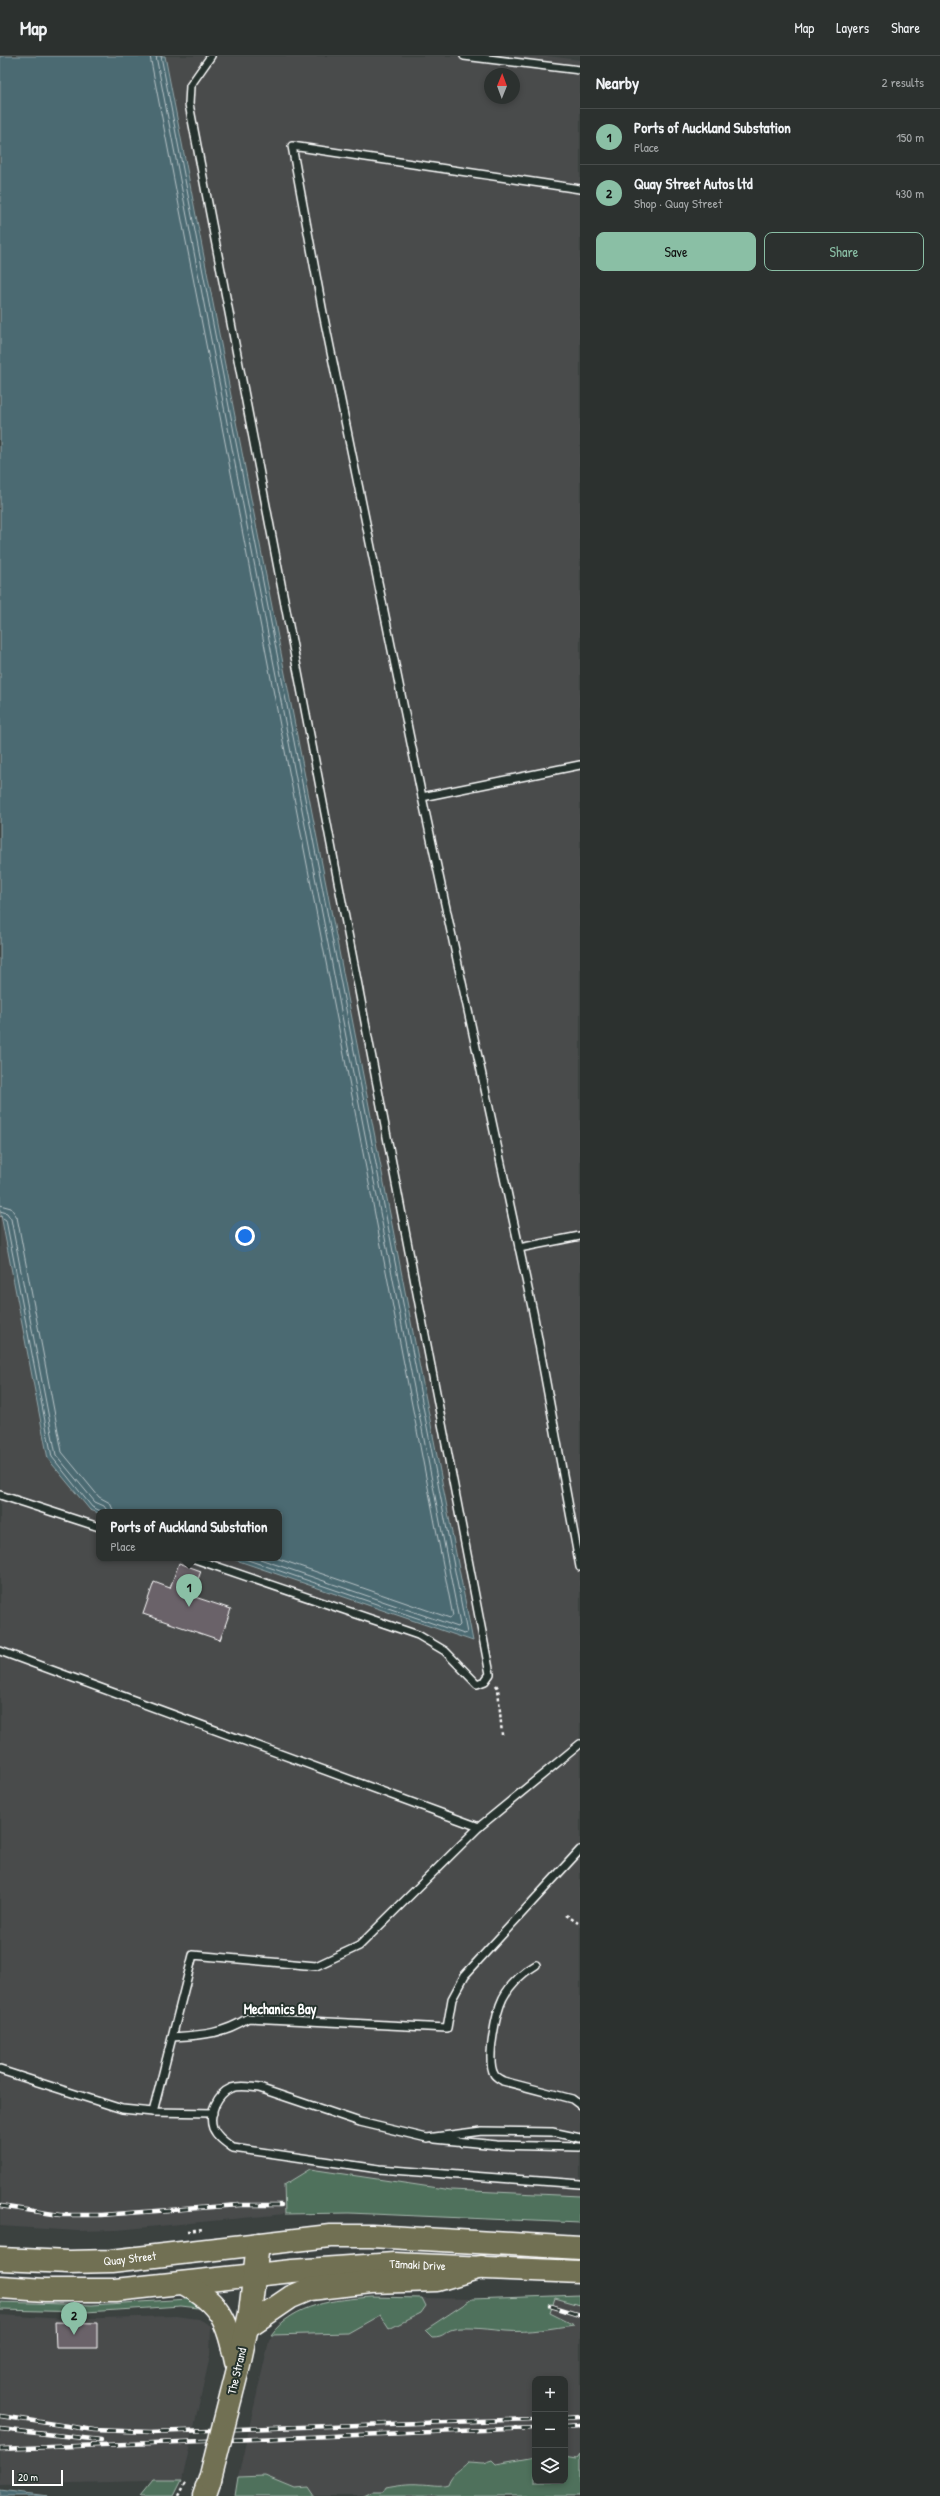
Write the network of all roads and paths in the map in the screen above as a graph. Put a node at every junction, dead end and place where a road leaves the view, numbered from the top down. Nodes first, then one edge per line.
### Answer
1 (211, 56) edge
2 (464, 56) edge
3 (580, 70) edge
4 (580, 189) edge
5 (580, 765) edge
6 (422, 797) junction
7 (580, 1236) edge
8 (519, 1248) junction
9 (0, 1496) edge
10 (96, 1526) edge
11 (201, 1561) edge
12 (580, 1566) edge
13 (0, 1651) edge
14 (488, 1678) junction
15 (502, 1735) dead end
16 (580, 1744) edge
17 (479, 1827) junction
18 (580, 1850) edge
19 (566, 1915) dead end
20 (578, 1923) dead end
21 (536, 1965) dead end
22 (173, 2037) junction
23 (0, 2070) edge
24 (580, 2105) edge
25 (153, 2112) junction
26 (213, 2113) junction
27 (427, 2138) junction
28 (580, 2138) edge
29 (580, 2147) edge
30 (580, 2184) edge
31 (258, 2244) junction
32 (580, 2248) edge
33 (0, 2258) edge
34 (481, 2267) junction
35 (580, 2272) edge
36 (256, 2275) junction
37 (183, 2283) junction
38 (0, 2286) edge
39 (240, 2331) junction
40 (187, 2480) dead end
41 (207, 2487) edge
42 (179, 2496) edge

1 - 14 lane
2 - 3 lane
4 - 6 lane
5 - 6 lane
6 - 8 lane
7 - 8 lane
8 - 12 lane
9 - 10 lane
11 - 14 lane
13 - 17 lane
14 - 15 path
16 - 17 lane
17 - 22 lane
18 - 22 lane
19 - 20 path
21 - 24 lane
22 - 25 lane
23 - 25 lane
25 - 26 lane
26 - 27 lane
26 - 30 lane
27 - 28 lane
27 - 29 lane
31 - 32 main road, Tāmaki Drive
31 - 33 main road, Quay Street
31 - 36 main road
34 - 35 main road, Tāmaki Drive
34 - 36 main road, Tāmaki Drive
34 - 39 main road
36 - 37 main road
36 - 39 main road
37 - 38 main road
37 - 39 main road
39 - 41 main road, The Strand, bridge
40 - 42 path

